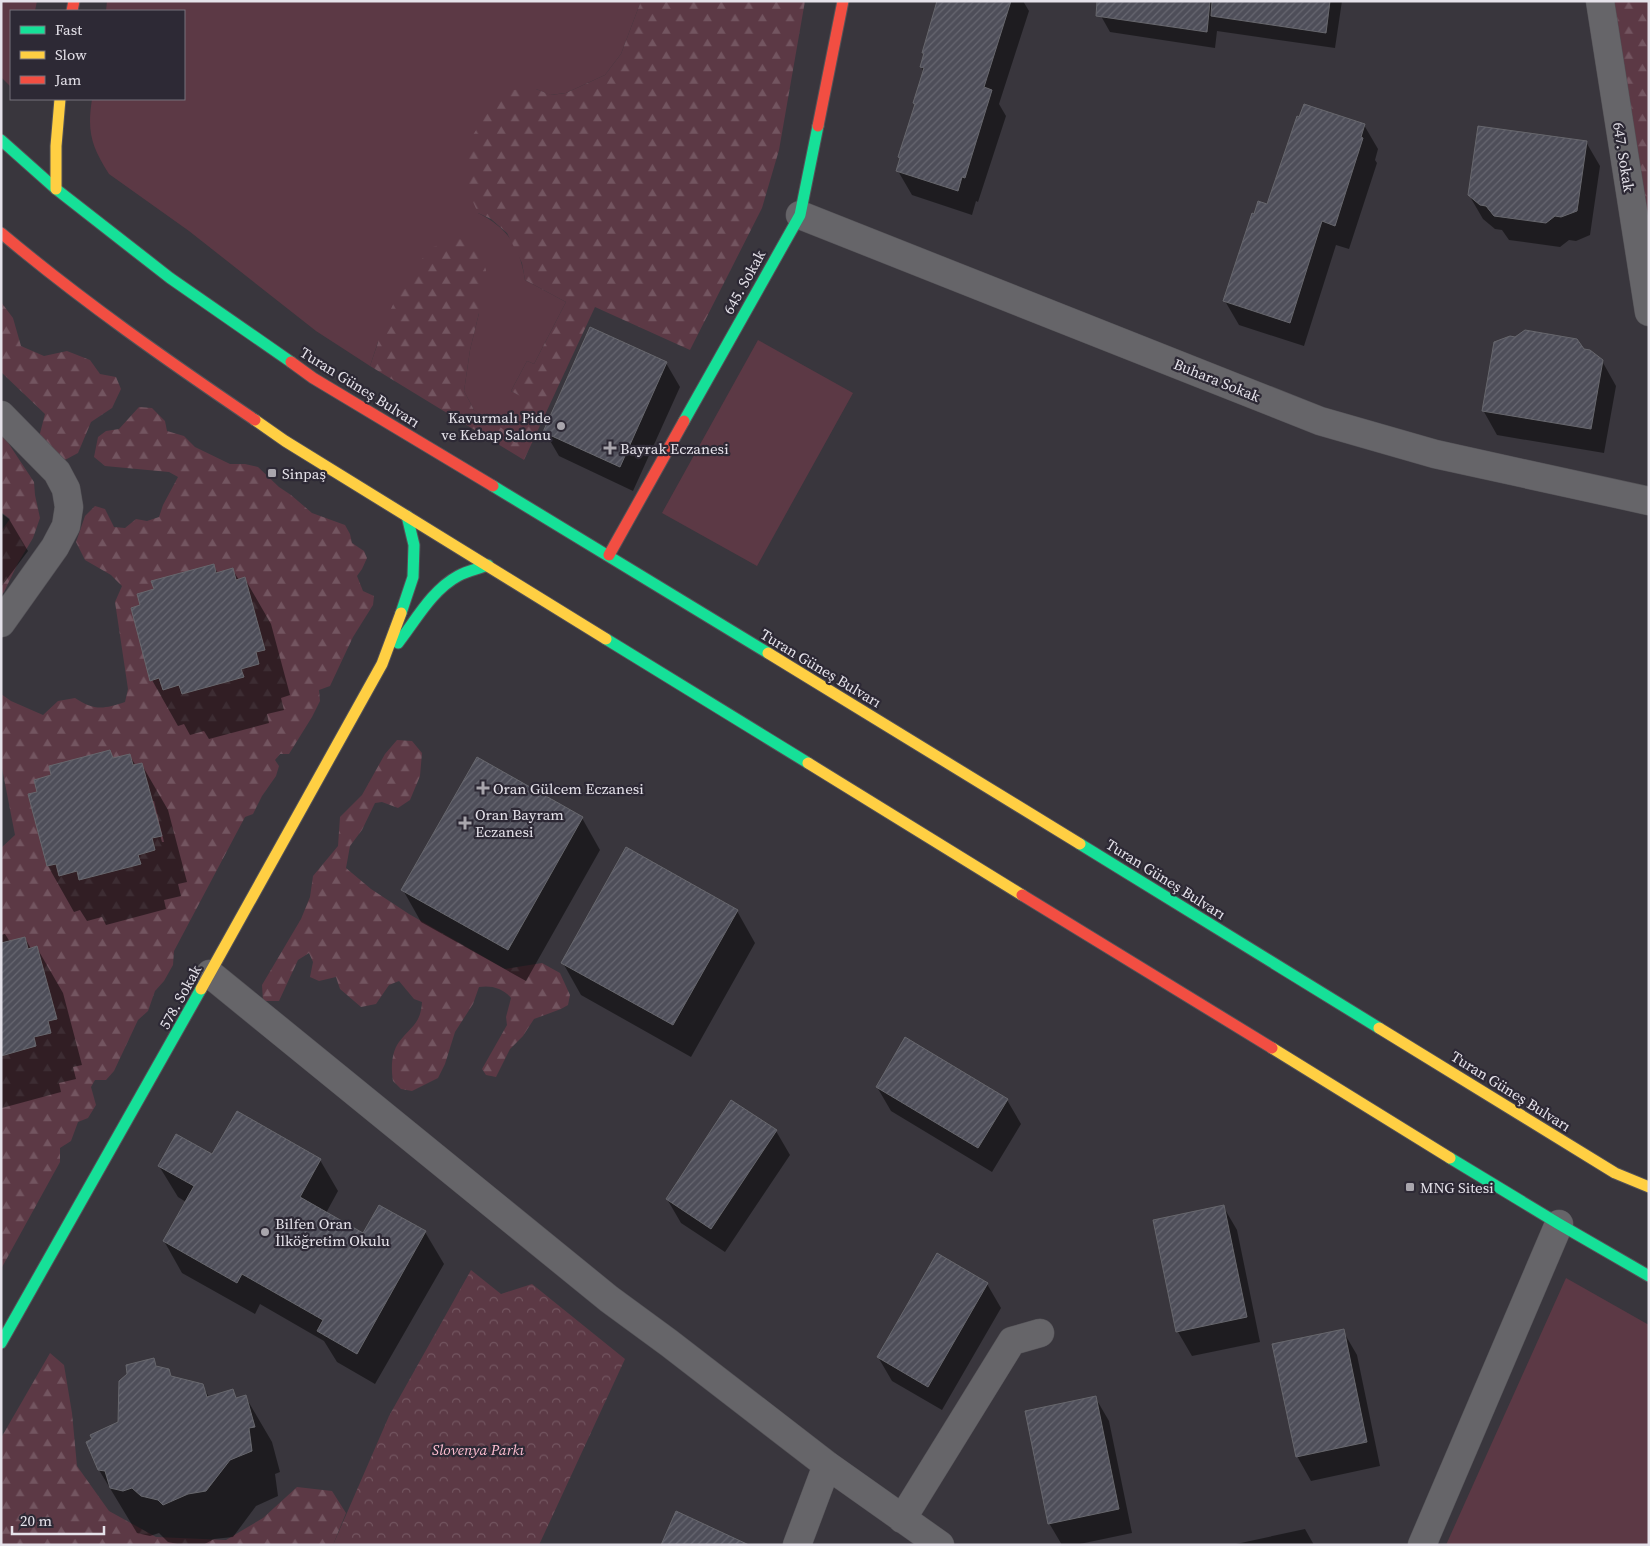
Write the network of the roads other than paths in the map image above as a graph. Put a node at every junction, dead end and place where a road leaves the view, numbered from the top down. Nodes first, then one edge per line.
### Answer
1 (843, 1) edge
2 (1600, 1) edge
3 (60, 100) edge
4 (1, 140) edge
5 (56, 189) junction
6 (800, 214) junction
7 (1, 233) edge
8 (1649, 312) edge
9 (1, 415) edge
10 (1649, 501) edge
11 (407, 516) junction
12 (609, 555) junction
13 (488, 565) junction
14 (1, 623) edge
15 (382, 664) junction
16 (210, 974) junction
17 (1614, 1173) junction
18 (1649, 1187) edge
19 (1649, 1196) edge
20 (1559, 1224) junction
21 (1649, 1276) edge
22 (1040, 1333) dead end
23 (1, 1343) edge
24 (827, 1465) junction
25 (902, 1519) junction
26 (797, 1545) edge
27 (940, 1545) edge
28 (1422, 1545) edge

1 - 6 main road, 645. Sokak
2 - 8 street, 647. Sokak
3 - 5 main road
4 - 5 main road, Turan Güneş Bulvarı
5 - 12 main road, Turan Güneş Bulvarı
6 - 10 street, Buhara Sokak
6 - 12 main road, 645. Sokak
7 - 11 main road
9 - 14 street
11 - 13 main road
11 - 15 main road
12 - 17 main road, Turan Güneş Bulvarı
13 - 15 main road
13 - 20 main road
15 - 16 main road, 578. Sokak
16 - 23 main road, 578. Sokak
16 - 24 street
17 - 18 main road, Turan Güneş Bulvarı
17 - 19 main road
20 - 21 main road
20 - 28 street
22 - 25 street
24 - 25 street
24 - 26 street
25 - 27 street

